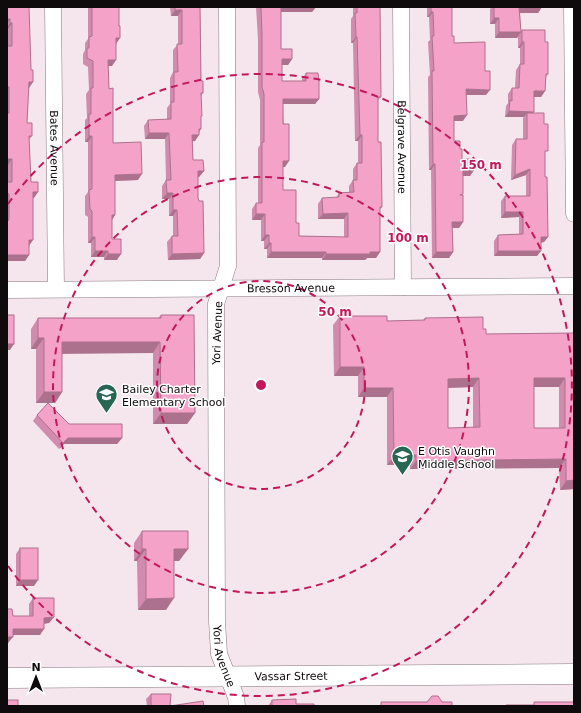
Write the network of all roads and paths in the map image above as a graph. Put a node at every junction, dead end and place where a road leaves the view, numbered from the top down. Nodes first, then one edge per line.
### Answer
1 (53, 7) edge
2 (227, 7) edge
3 (401, 7) edge
4 (572, 7) edge
5 (574, 214) edge
6 (574, 286) edge
7 (403, 287) junction
8 (221, 288) junction
9 (56, 289) junction
10 (7, 290) edge
11 (574, 674) edge
12 (226, 676) junction
13 (7, 678) edge
14 (237, 706) edge

1 - 9 street, Bates Avenue
2 - 8 street, Yori Avenue
3 - 7 street, Belgrave Avenue
4 - 5 street
6 - 7 street, Bresson Avenue
7 - 8 street, Bresson Avenue
8 - 9 street, Bresson Avenue
8 - 12 street, Yori Avenue
9 - 10 street, Bresson Avenue
11 - 12 street, Vassar Street
12 - 13 street, Vassar Street
12 - 14 street, Yori Avenue

